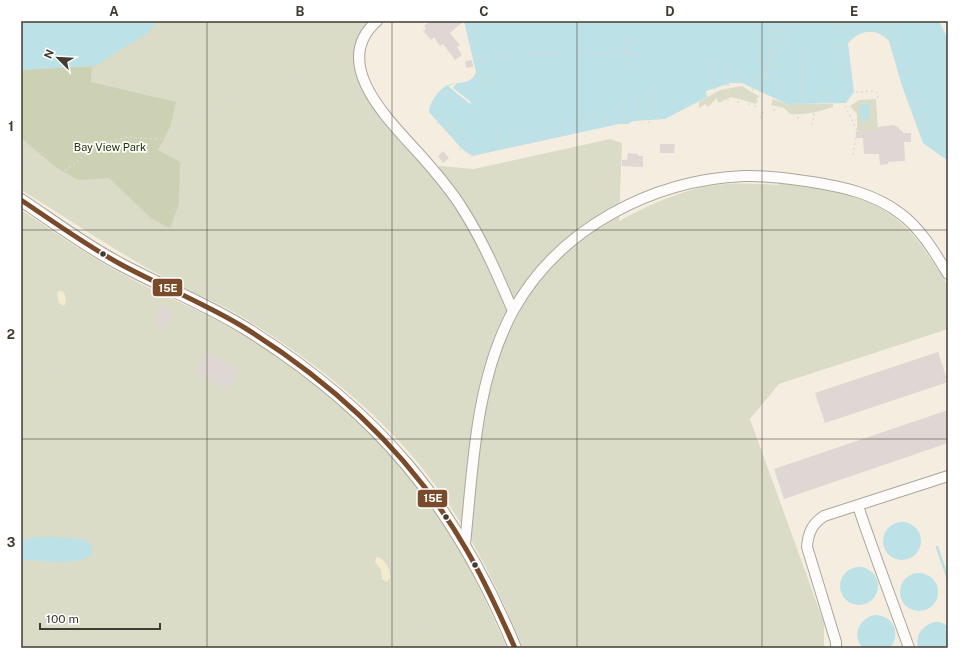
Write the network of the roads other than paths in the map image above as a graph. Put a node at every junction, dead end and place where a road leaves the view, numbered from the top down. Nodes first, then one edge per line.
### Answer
1 (377, 21) edge
2 (21, 200) edge
3 (948, 274) edge
4 (513, 311) junction
5 (948, 476) edge
6 (858, 506) junction
7 (465, 544) junction
8 (515, 648) edge
9 (836, 648) edge
10 (909, 648) edge

1 - 4 street
2 - 7 main road
3 - 4 street
4 - 7 street
5 - 6 street
6 - 9 street
6 - 10 street
7 - 8 main road

